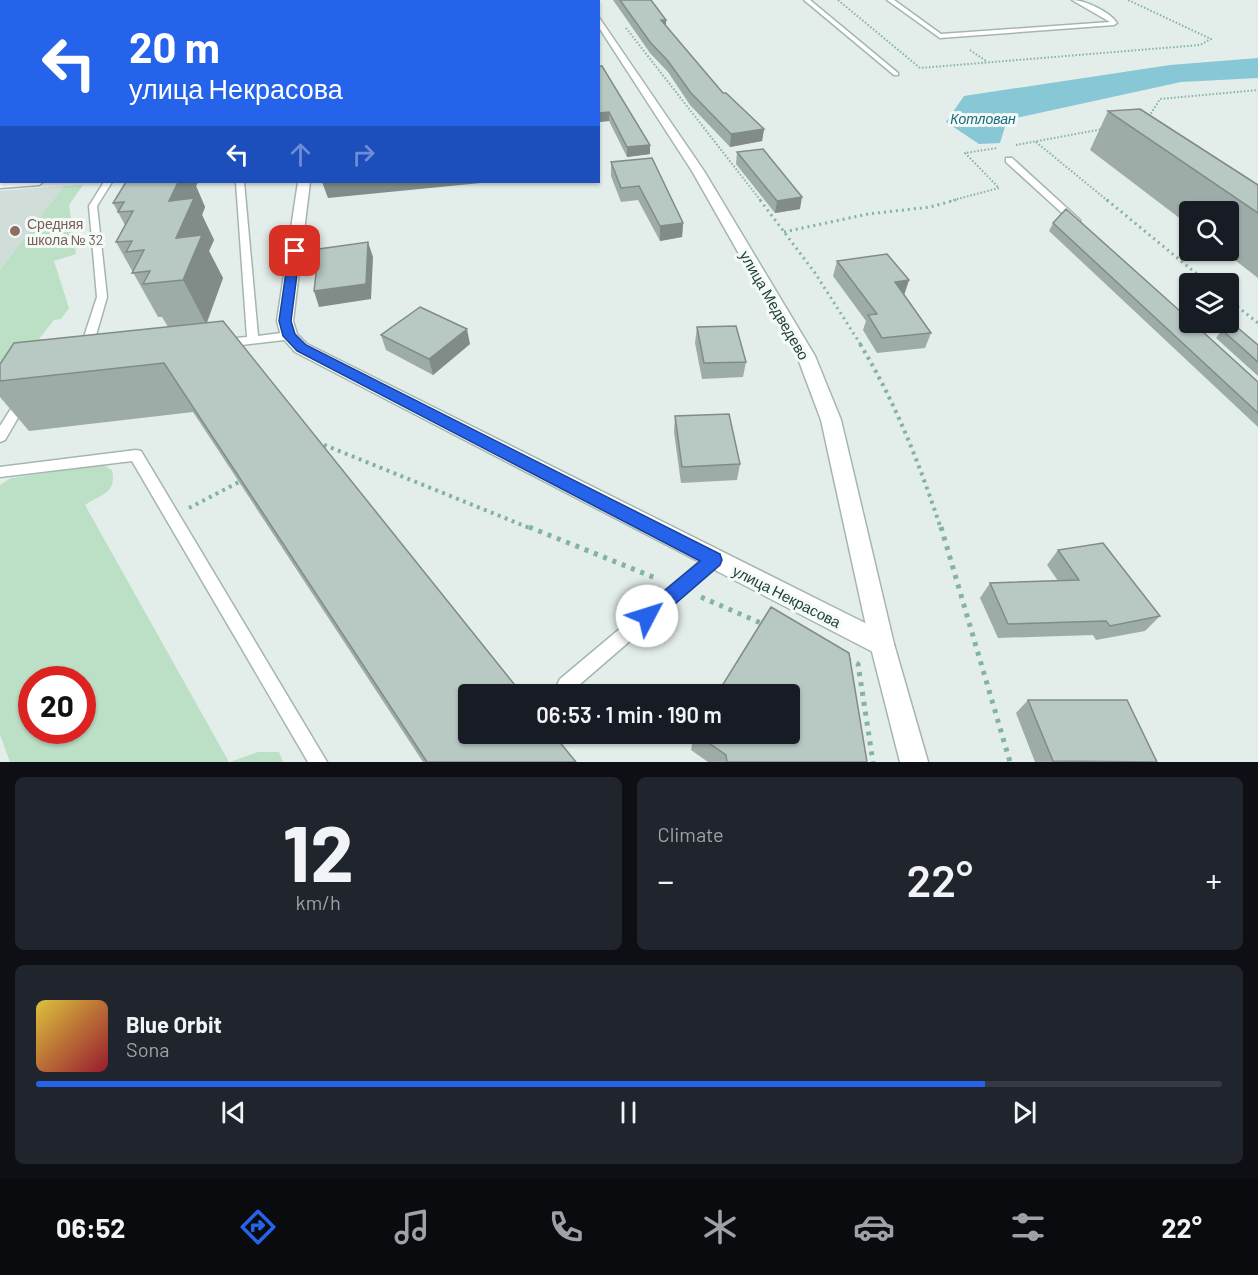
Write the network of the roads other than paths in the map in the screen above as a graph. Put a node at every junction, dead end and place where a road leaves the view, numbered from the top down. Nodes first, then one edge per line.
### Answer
1 (807, 0) edge
2 (890, 0) edge
3 (1075, 0) edge
4 (600, 21) edge
5 (896, 74) dead end
6 (1009, 160) dead end
7 (26, 183) edge
8 (107, 183) edge
9 (240, 183) edge
10 (304, 183) edge
11 (0, 185) edge
12 (1086, 230) edge
13 (289, 336) junction
14 (253, 340) junction
15 (217, 344) edge
16 (94, 357) edge
17 (32, 384) edge
18 (0, 437) edge
19 (0, 472) edge
20 (714, 560) junction
21 (882, 644) junction
22 (567, 684) edge
23 (318, 762) edge
24 (914, 762) edge

1 - 5 lane
2 - 3 lane
4 - 21 street, улица Медведево
6 - 12 lane
7 - 11 lane
8 - 16 lane
9 - 14 lane
10 - 13 street
13 - 14 lane
13 - 20 street, улица Некрасова
14 - 15 lane
17 - 18 lane
19 - 23 lane
20 - 21 street, улица Некрасова
20 - 22 lane
21 - 24 street, улица Медведево

